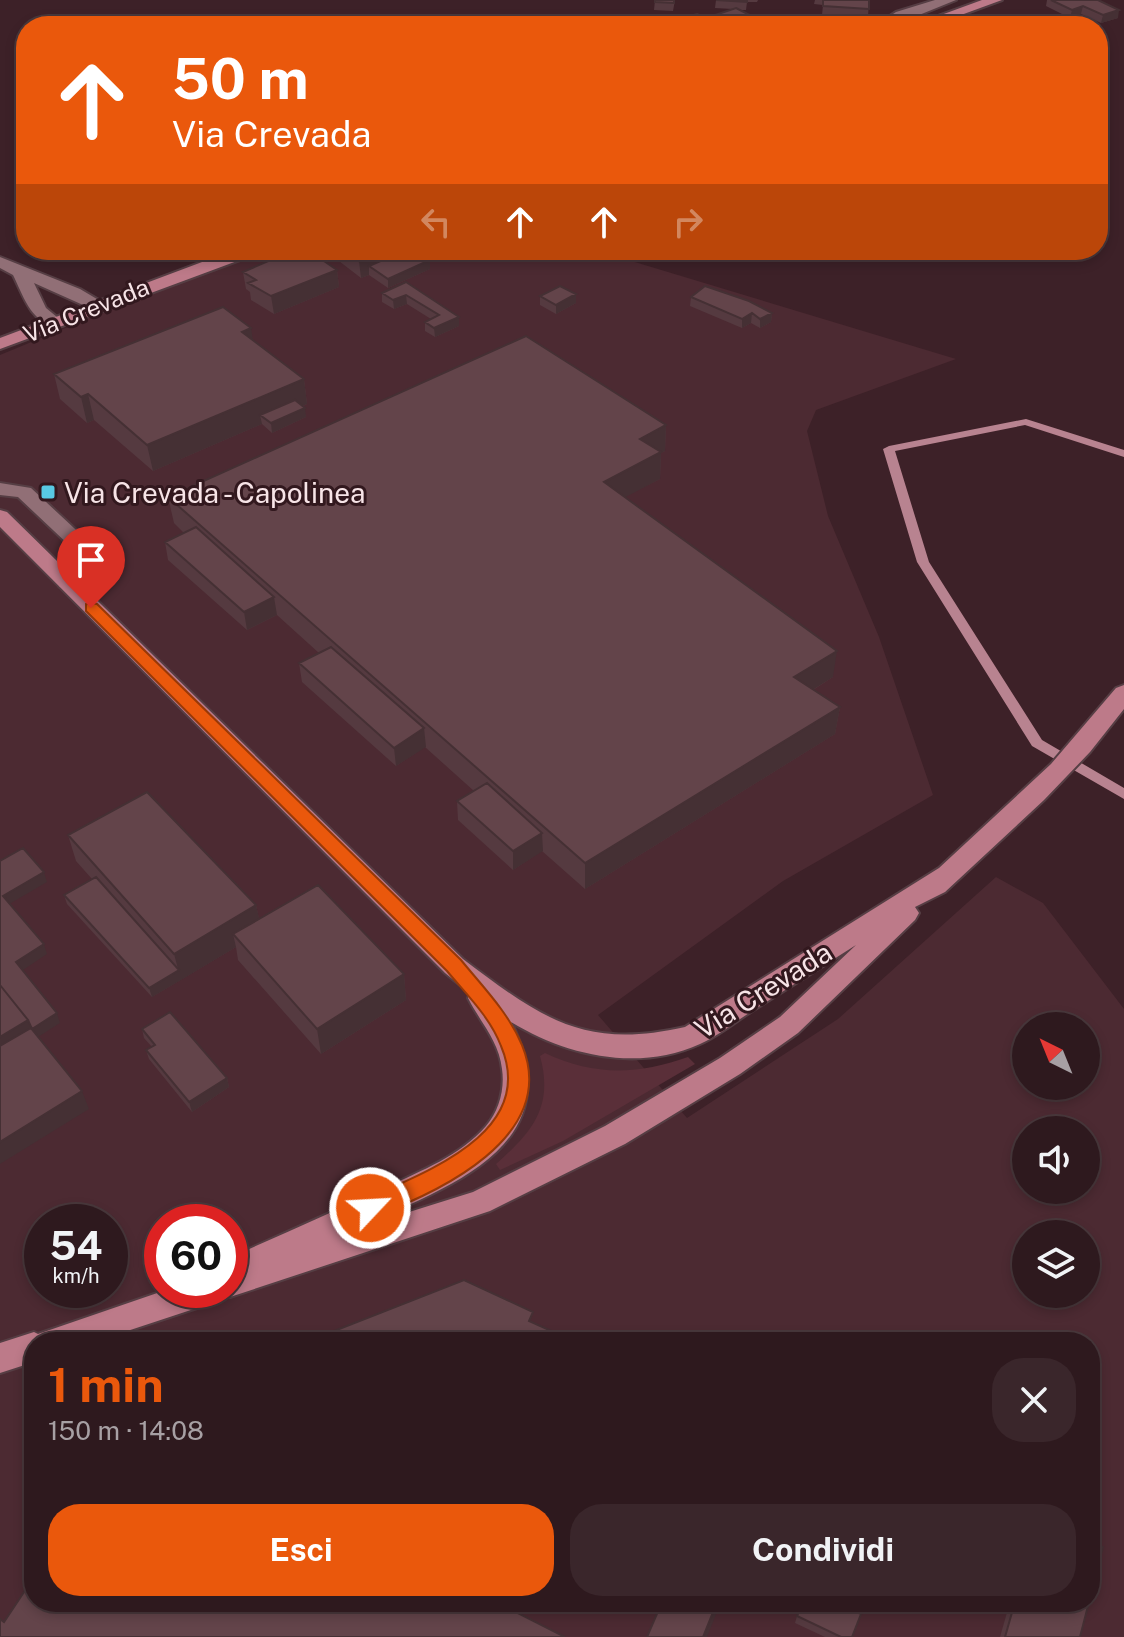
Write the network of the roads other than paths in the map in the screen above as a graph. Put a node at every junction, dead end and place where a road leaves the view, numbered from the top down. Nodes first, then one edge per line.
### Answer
1 (949, 0) edge
2 (995, 0) edge
3 (899, 16) edge
4 (948, 16) edge
5 (222, 260) edge
6 (0, 262) edge
7 (21, 273) junction
8 (98, 305) junction
9 (54, 322) junction
10 (4, 344) edge
11 (0, 489) edge
12 (0, 516) edge
13 (69, 586) junction
14 (1124, 693) edge
15 (948, 874) junction
16 (454, 966) junction
17 (248, 1265) edge
18 (248, 1277) edge
19 (153, 1308) edge
20 (80, 1332) edge
21 (24, 1350) edge
22 (0, 1358) edge

1 - 3 street
2 - 4 main road
5 - 8 main road, Via Crevada
6 - 7 street
7 - 8 street
7 - 9 street
8 - 9 main road, Via Crevada
9 - 10 main road, Via Crevada
11 - 13 street
12 - 13 main road, Via Crevada
13 - 16 main road, Via Crevada
14 - 15 main road, Via Crevada
15 - 16 main road, Via Crevada
15 - 18 main road, Via Crevada
16 - 17 main road
19 - 20 main road
21 - 22 main road

